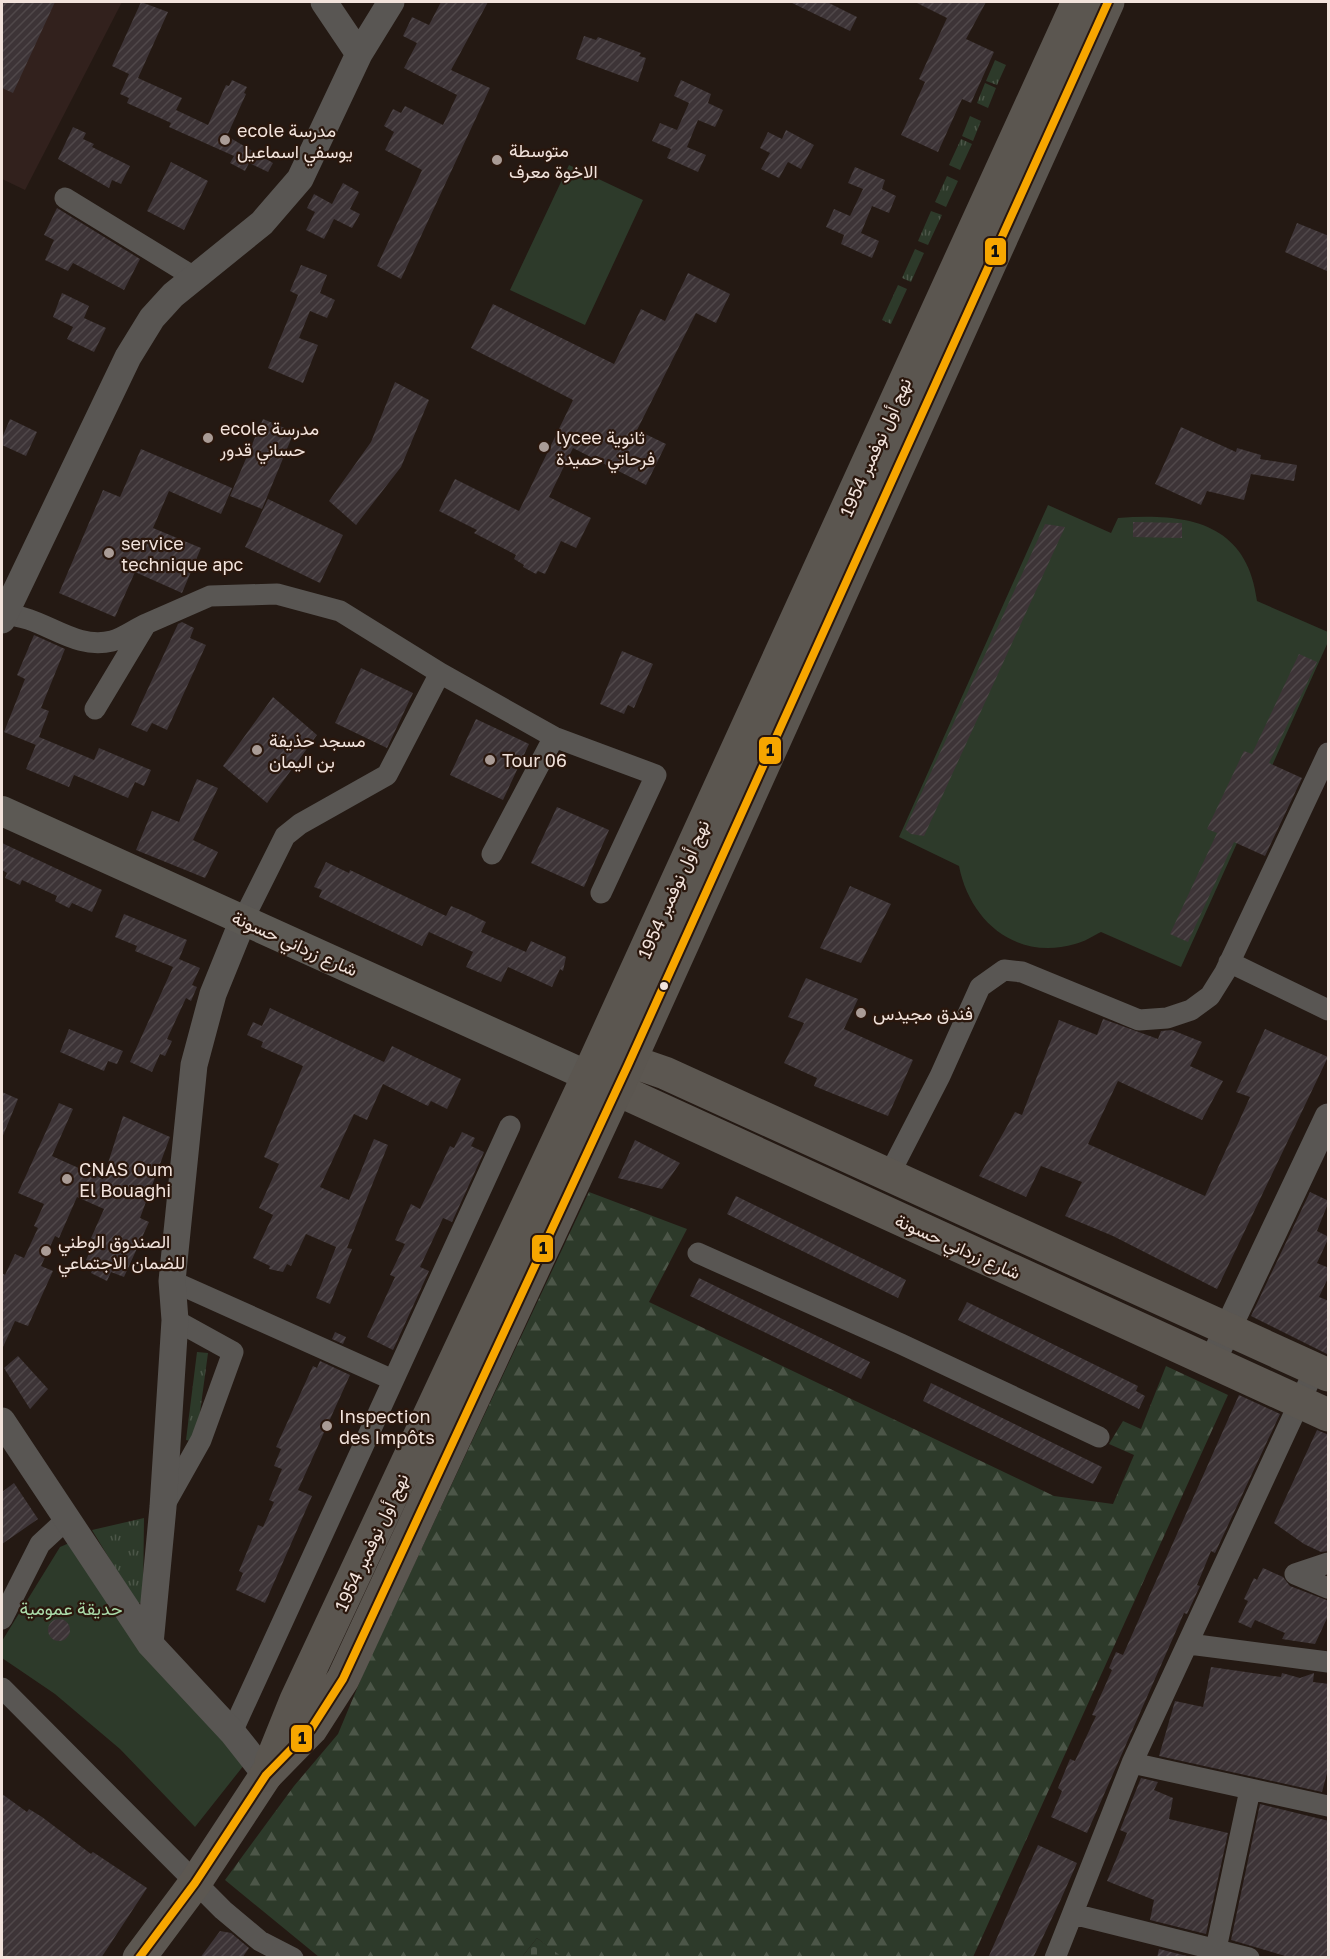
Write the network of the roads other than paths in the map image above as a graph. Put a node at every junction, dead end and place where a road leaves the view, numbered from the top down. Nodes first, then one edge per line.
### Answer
1 (324, 2) edge
2 (390, 2) edge
3 (1078, 2) edge
4 (1108, 2) edge
5 (359, 54) junction
6 (1026, 147) junction
7 (65, 198) dead end
8 (194, 277) junction
9 (3, 618) edge
10 (146, 624) junction
11 (440, 674) junction
12 (95, 709) dead end
13 (554, 736) junction
14 (1329, 753) edge
15 (2, 811) edge
16 (492, 855) dead end
17 (601, 893) dead end
18 (243, 920) junction
19 (1229, 962) junction
20 (1329, 1010) edge
21 (611, 1077) junction
22 (510, 1126) dead end
23 (1325, 1130) edge
24 (889, 1175) junction
25 (871, 1206) junction
26 (698, 1253) dead end
27 (172, 1281) junction
28 (175, 1320) junction
29 (1227, 1329) junction
30 (1212, 1362) junction
31 (1322, 1372) edge
32 (393, 1380) junction
33 (1314, 1408) edge
34 (2, 1421) edge
35 (1099, 1437) dead end
36 (164, 1507) junction
37 (67, 1519) junction
38 (1329, 1563) edge
39 (1329, 1588) edge
40 (2, 1619) edge
41 (150, 1644) junction
42 (1189, 1644) junction
43 (1329, 1662) edge
44 (2, 1688) edge
45 (232, 1732) junction
46 (1132, 1763) junction
47 (266, 1775) junction
48 (1250, 1790) junction
49 (1329, 1806) edge
50 (195, 1883) junction
51 (1072, 1914) junction
52 (255, 1949) edge
53 (1214, 1954) edge
54 (138, 1958) edge
55 (293, 1958) edge
56 (1055, 1958) edge
57 (1249, 1958) edge

1 - 5 street
2 - 5 street
3 - 6 highway, نهج أول نوفمبر 1954
4 - 6 highway, نهج أول نوفمبر 1954
5 - 8 street
6 - 21 highway, نهج أول نوفمبر 1954
7 - 8 street
8 - 9 street
9 - 10 street
10 - 11 street
10 - 12 street
11 - 13 street
11 - 18 street
13 - 16 street
13 - 17 street
14 - 19 street
15 - 18 main road, شارع زرداني حسونة
18 - 21 main road, شارع زرداني حسونة
18 - 27 street
19 - 20 street
19 - 24 street
21 - 24 main road, شارع زرداني حسونة
21 - 25 main road, شارع زرداني حسونة
21 - 47 highway, نهج أول نوفمبر 1954
22 - 32 street
23 - 29 street
24 - 25 main road
24 - 29 main road, شارع زرداني حسونة
25 - 30 main road, شارع زرداني حسونة
26 - 35 street
27 - 28 street
27 - 32 street
28 - 36 street
28 - 36 street
29 - 30 street
29 - 31 main road, شارع زرداني حسونة
30 - 33 main road, شارع زرداني حسونة
31 - 33 street
32 - 45 street
33 - 42 street
34 - 37 street
36 - 41 street
37 - 40 street
37 - 41 street
38 - 39 street
41 - 45 street
42 - 43 street
42 - 46 street
44 - 50 street
45 - 47 street
46 - 48 street
46 - 51 street
47 - 50 main road, نهج أول نوفمبر 1954
48 - 49 street
48 - 53 street
50 - 52 street
50 - 54 main road, نهج أول نوفمبر 1954
51 - 53 street
51 - 56 street
52 - 55 street
53 - 57 street

